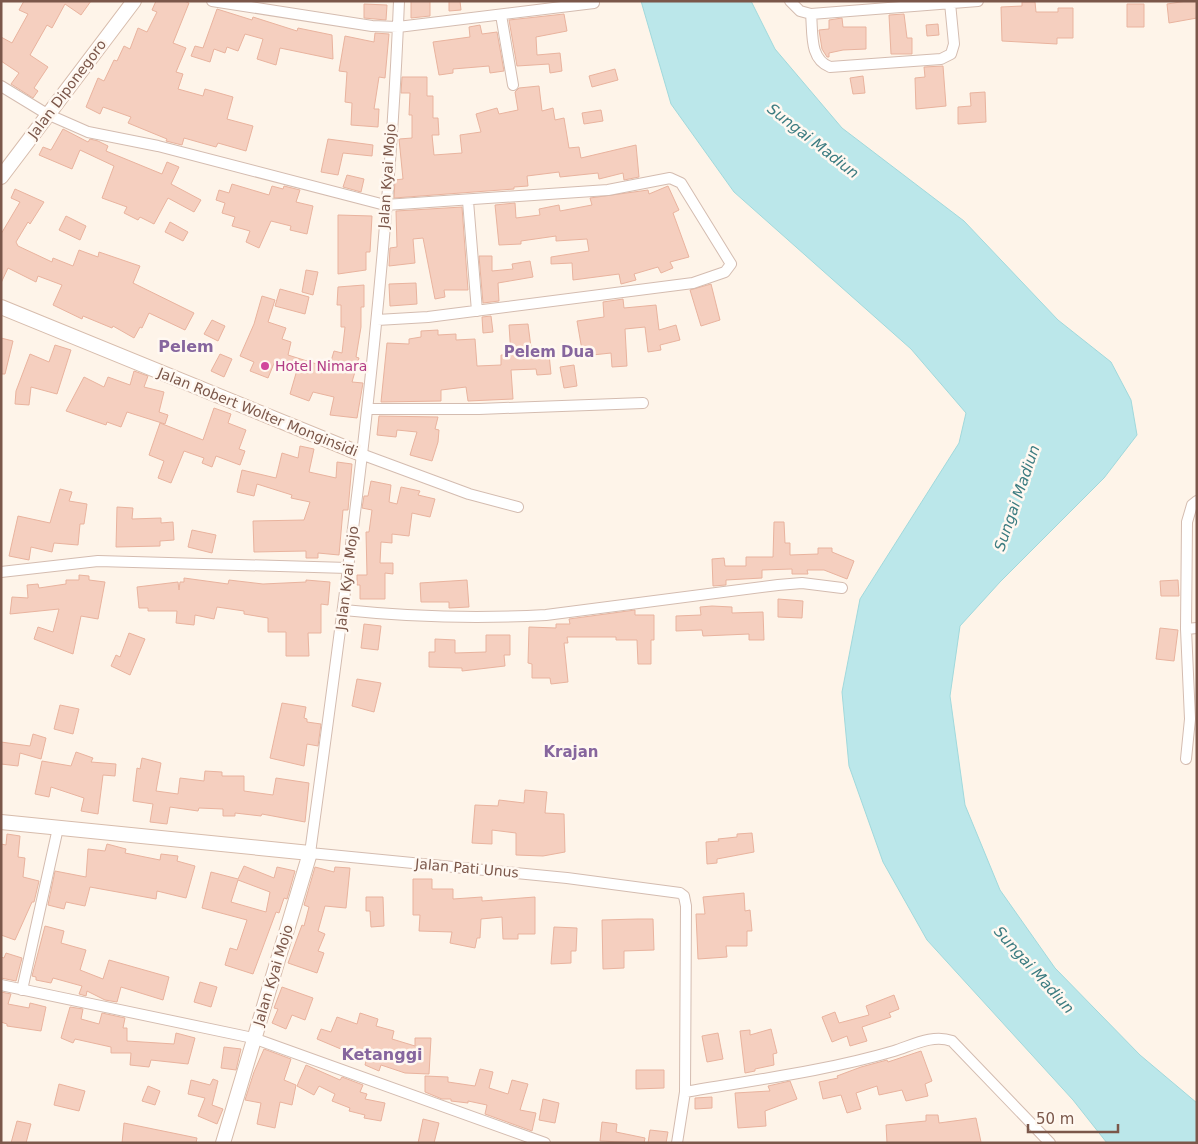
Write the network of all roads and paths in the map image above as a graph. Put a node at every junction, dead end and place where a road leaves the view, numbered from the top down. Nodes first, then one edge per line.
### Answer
1 (134, 1) edge
2 (212, 1) edge
3 (399, 1) edge
4 (790, 1) edge
5 (978, 1) edge
6 (594, 3) dead end
7 (950, 3) junction
8 (811, 14) junction
9 (501, 15) junction
10 (398, 27) junction
11 (513, 84) dead end
12 (1, 86) edge
13 (47, 114) junction
14 (1, 176) edge
15 (468, 201) junction
16 (385, 205) junction
17 (1, 307) edge
18 (477, 311) junction
19 (376, 320) junction
20 (643, 403) dead end
21 (367, 410) junction
22 (361, 454) junction
23 (1197, 500) edge
24 (518, 507) dead end
25 (348, 568) junction
26 (1, 572) edge
27 (842, 588) dead end
28 (344, 610) junction
29 (1191, 629) edge
30 (1186, 759) dead end
31 (1, 822) edge
32 (58, 828) junction
33 (310, 853) junction
34 (1, 985) edge
35 (22, 990) junction
36 (253, 1038) junction
37 (685, 1092) junction
38 (223, 1143) edge
39 (545, 1143) edge
40 (677, 1143) edge
41 (1050, 1143) edge

1 - 13 street, Jalan Diponegoro
2 - 10 street
3 - 10 street, Jalan Kyai Mojo
4 - 8 street
5 - 7 street
6 - 9 street
7 - 8 street
7 - 8 street
9 - 10 street
9 - 11 street
10 - 16 street, Jalan Kyai Mojo
12 - 13 street
13 - 14 street, Jalan Diponegoro
13 - 16 street
15 - 16 street
15 - 18 street
15 - 18 street
16 - 19 street, Jalan Kyai Mojo
17 - 22 street, Jalan Robert Wolter Monginsidi
18 - 19 street
19 - 21 street, Jalan Kyai Mojo
20 - 21 street
21 - 22 street, Jalan Kyai Mojo
22 - 24 street, Jalan Robert Wolter Monginsidi
22 - 25 street, Jalan Kyai Mojo
23 - 29 street
25 - 26 street
25 - 28 street, Jalan Kyai Mojo
27 - 28 street
28 - 33 street, Jalan Kyai Mojo
29 - 30 street
31 - 32 street, Jalan Pati Unus
32 - 33 street, Jalan Pati Unus
32 - 35 street
33 - 36 street, Jalan Kyai Mojo
33 - 37 street, Jalan Pati Unus
34 - 35 street
35 - 36 street
36 - 38 street, Jalan Kyai Mojo
36 - 39 street
37 - 40 street, Jalan Pati Unus
37 - 41 street

